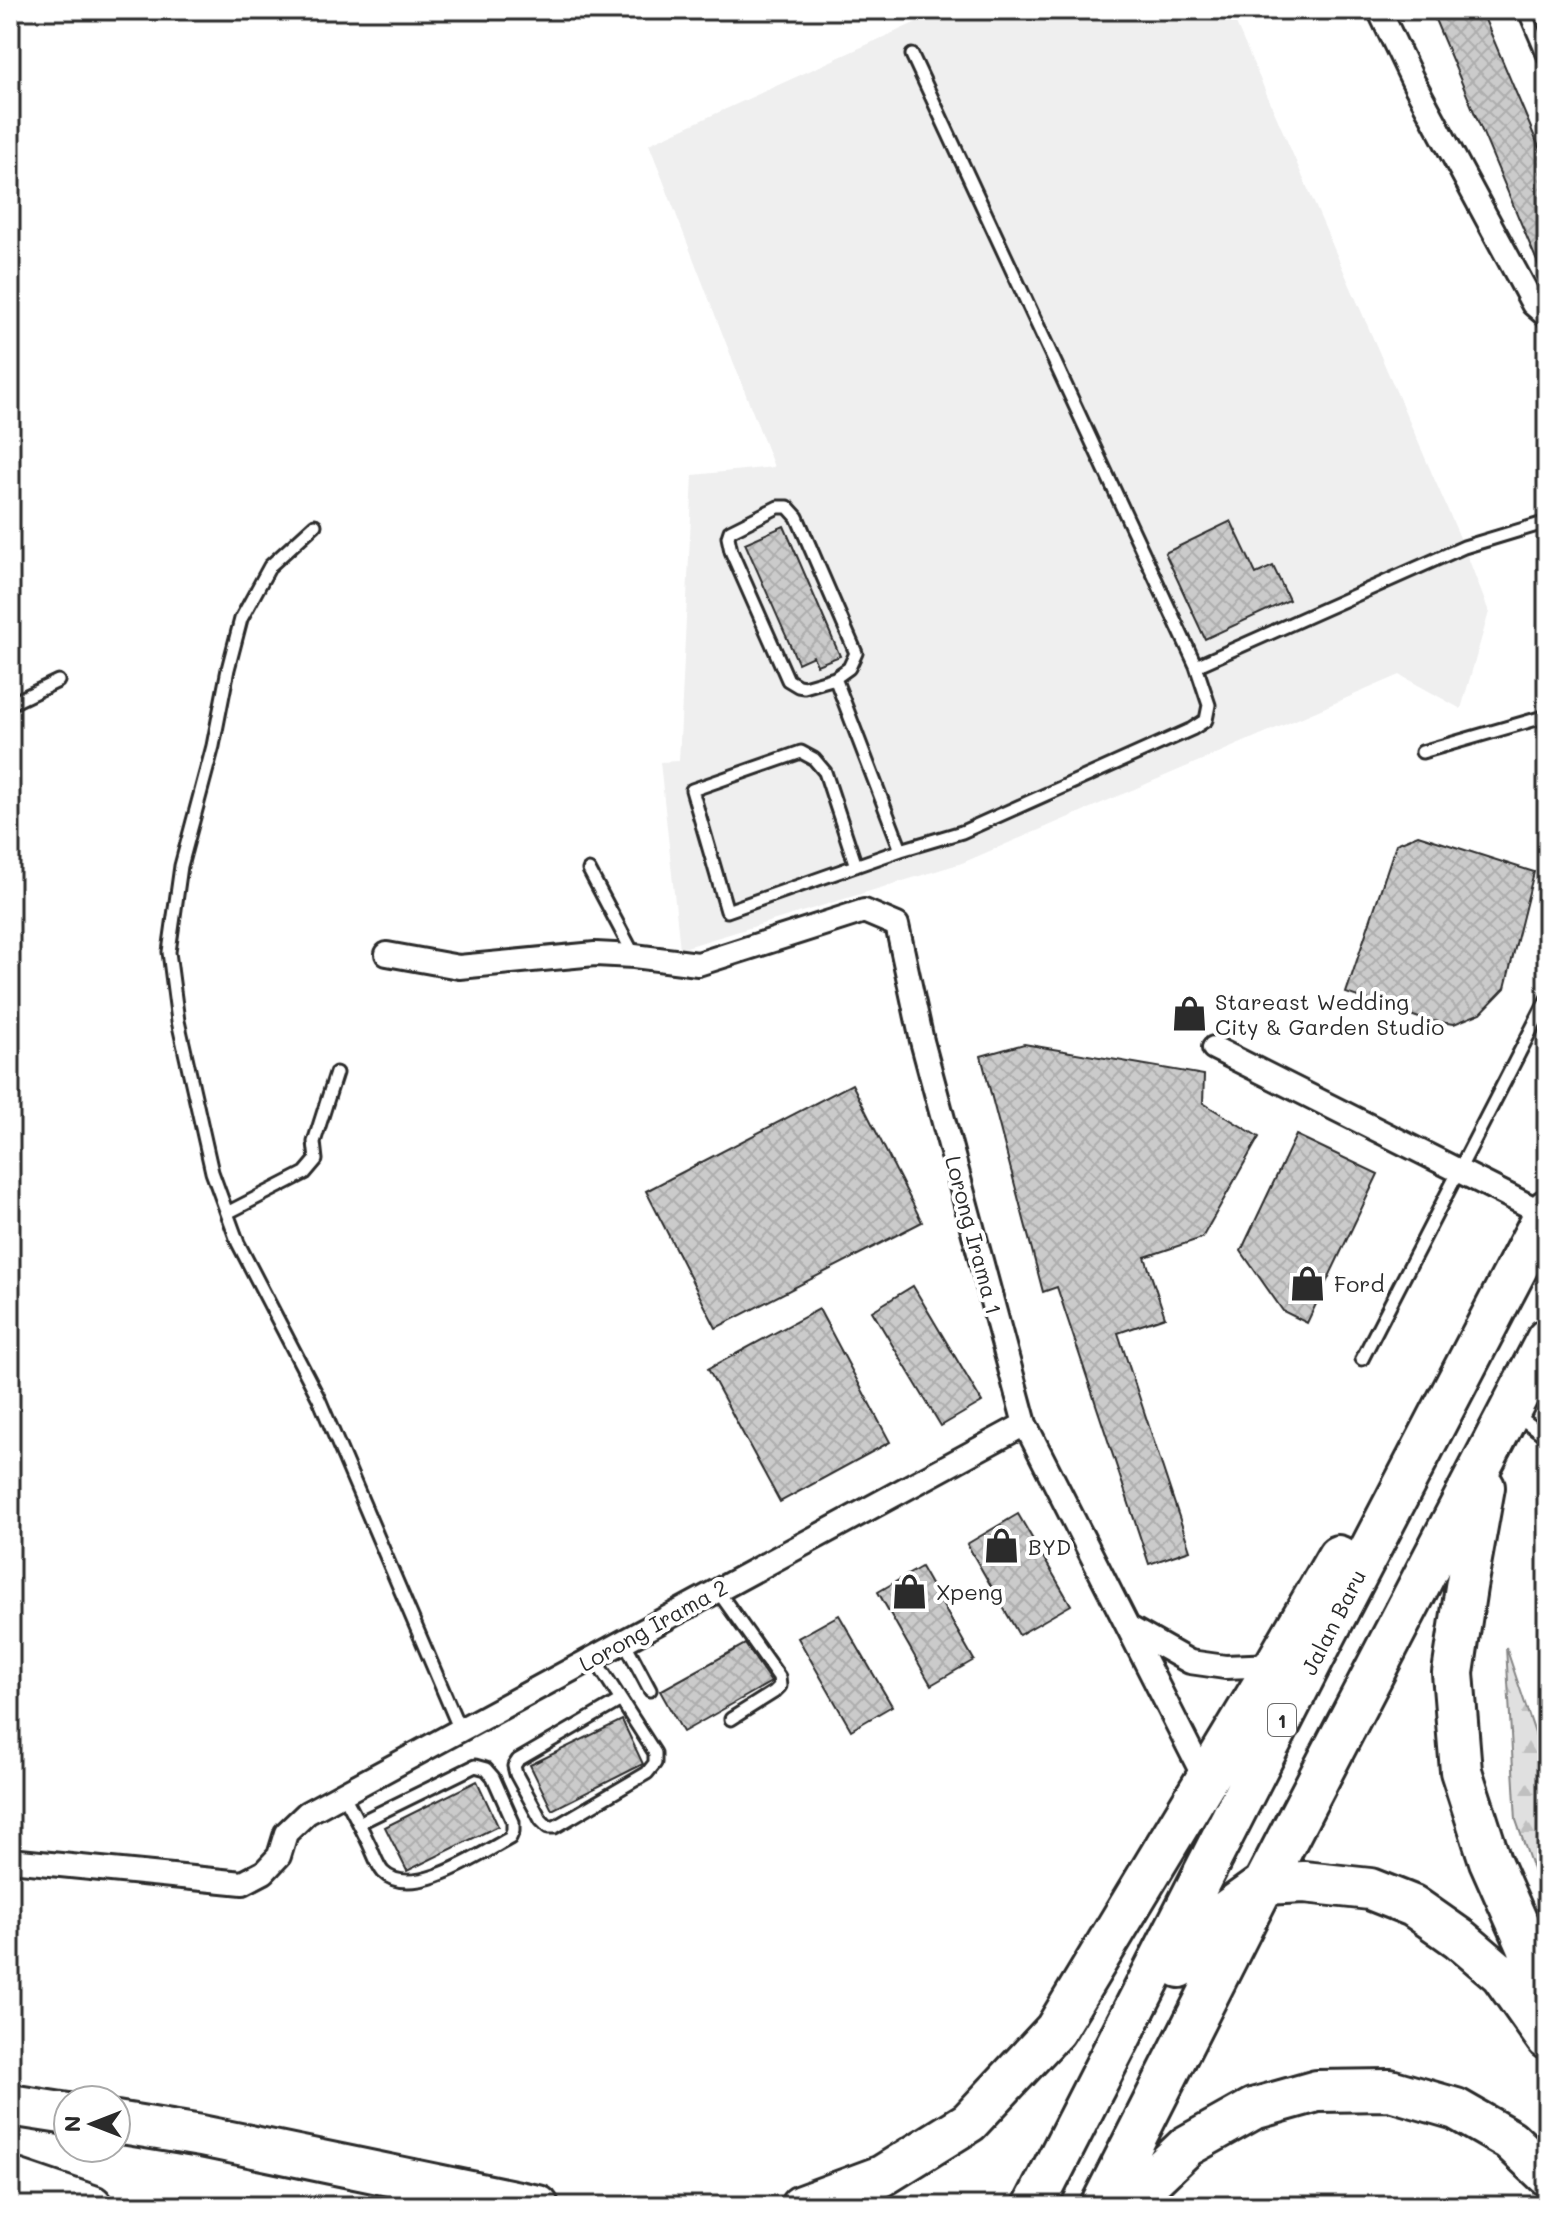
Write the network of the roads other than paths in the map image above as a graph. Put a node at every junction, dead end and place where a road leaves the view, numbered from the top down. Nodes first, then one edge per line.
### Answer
1 (1379, 10) edge
2 (1524, 10) edge
3 (912, 55) dead end
4 (1547, 64) edge
5 (1547, 316) edge
6 (1547, 522) edge
7 (315, 525) dead end
8 (1196, 666) junction
9 (835, 678) junction
10 (58, 681) dead end
11 (10, 704) edge
12 (1547, 716) edge
13 (1422, 752) dead end
14 (901, 850) junction
15 (856, 866) junction
16 (589, 870) dead end
17 (387, 954) dead end
18 (634, 956) junction
19 (1547, 999) edge
20 (1214, 1048) dead end
21 (336, 1073) dead end
22 (1458, 1172) junction
23 (1546, 1212) edge
24 (227, 1213) junction
25 (1547, 1339) edge
26 (1362, 1359) dead end
27 (1468, 1360) junction
28 (1025, 1424) junction
29 (1501, 1427) junction
30 (1547, 1440) edge
31 (717, 1590) junction
32 (1130, 1628) junction
33 (624, 1641) junction
34 (594, 1658) junction
35 (1275, 1665) junction
36 (650, 1690) dead end
37 (621, 1700) junction
38 (731, 1719) dead end
39 (460, 1730) junction
40 (1205, 1779) junction
41 (343, 1794) junction
42 (359, 1823) junction
43 (10, 1860) edge
44 (1264, 1884) junction
45 (1547, 1990) edge
46 (1547, 2039) edge
47 (1099, 2081) junction
48 (10, 2105) edge
49 (52, 2112) edge
50 (132, 2125) edge
51 (1547, 2175) edge
52 (10, 2178) edge
53 (92, 2206) edge
54 (538, 2206) edge
55 (801, 2206) edge
56 (1034, 2206) edge
57 (1101, 2206) edge
58 (1128, 2206) edge

1 - 5 street
2 - 4 lane
3 - 8 lane
6 - 8 lane
7 - 24 lane
8 - 14 lane
9 - 9 lane
9 - 14 lane
10 - 11 lane
12 - 13 lane
14 - 15 lane
15 - 15 lane
16 - 18 lane
17 - 18 street
18 - 28 street, Lorong Irama 1
19 - 22 lane
20 - 22 street
21 - 24 lane
22 - 23 street
22 - 26 lane
23 - 27 highway, Jalan Baru / 1
24 - 39 lane
25 - 29 highway
27 - 35 highway
27 - 47 highway, Jalan Baru / 1
28 - 31 street, Lorong Irama 2
28 - 32 street, Lorong Irama 1
29 - 30 lane
29 - 44 highway
29 - 45 highway
31 - 33 street, Lorong Irama 2
31 - 38 lane
32 - 35 street
32 - 40 street, Lorong Irama 1
33 - 34 street, Lorong Irama 2
33 - 36 lane
34 - 37 lane
34 - 39 street, Lorong Irama 2
35 - 40 highway
37 - 37 lane
39 - 41 street, Lorong Irama 2
40 - 55 highway
41 - 42 lane
41 - 43 street, Lorong Irama 2
42 - 42 lane
44 - 46 highway
44 - 47 highway
44 - 57 highway
47 - 56 highway, Jalan Baru / 1
48 - 49 highway
50 - 54 highway
51 - 58 highway
52 - 53 highway

